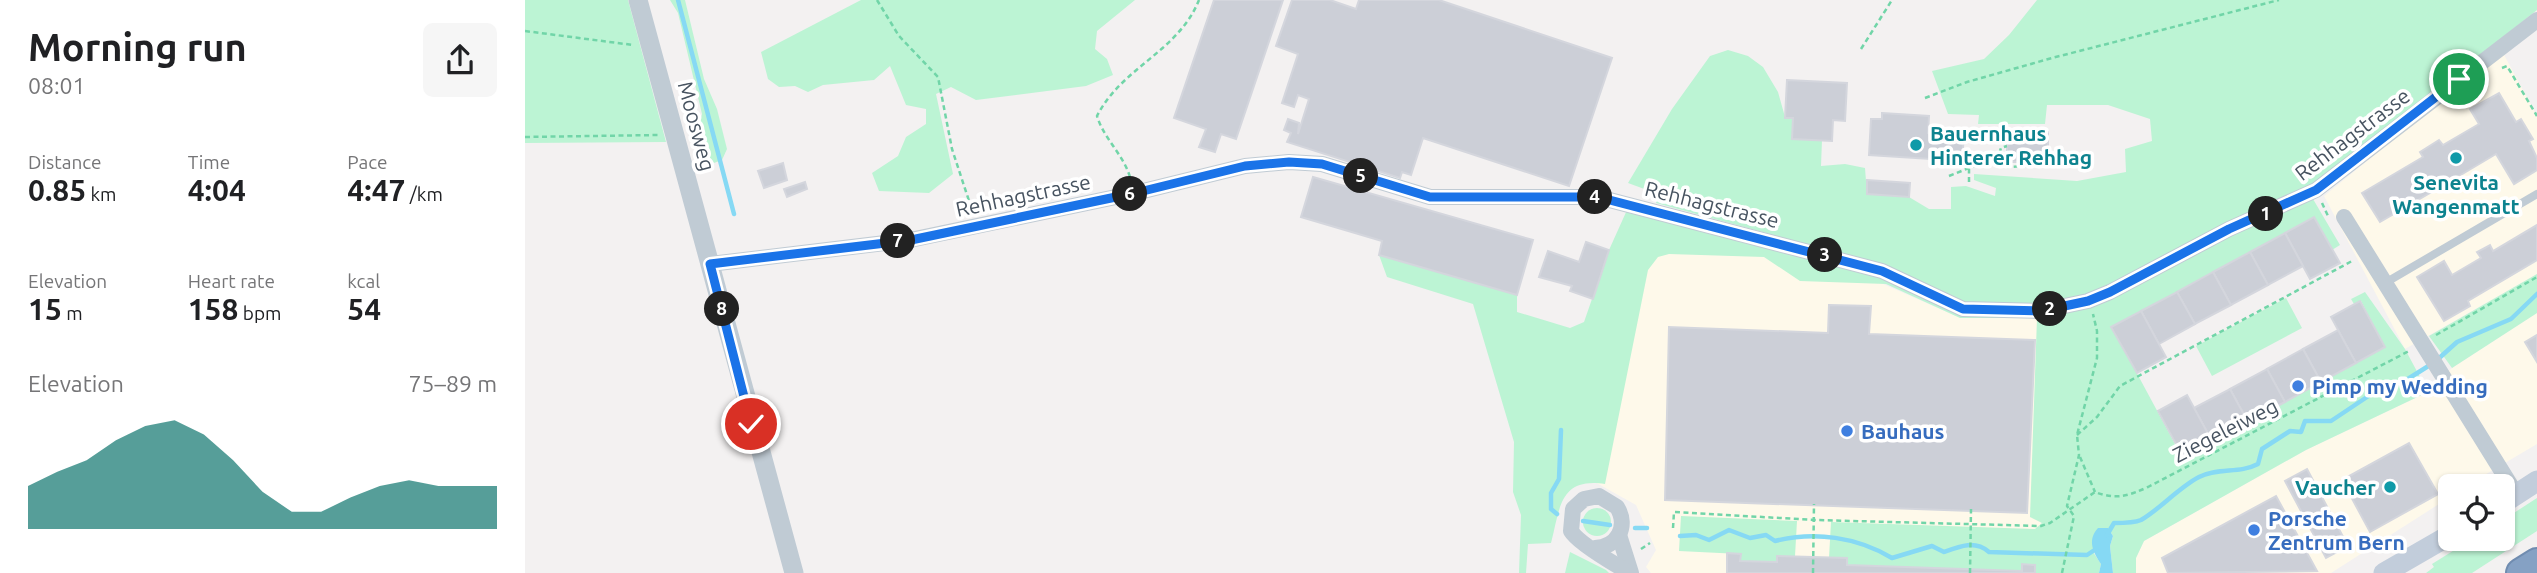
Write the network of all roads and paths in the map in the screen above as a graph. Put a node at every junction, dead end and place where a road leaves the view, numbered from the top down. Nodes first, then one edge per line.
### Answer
1 (638, 0) edge
2 (877, 0) edge
3 (1199, 0) edge
4 (1892, 0) edge
5 (2279, 0) edge
6 (2537, 20) edge
7 (525, 30) edge
8 (639, 46) dead end
9 (1861, 49) dead end
10 (2496, 71) dead end
11 (1925, 97) dead end
12 (2537, 116) edge
13 (658, 135) dead end
14 (525, 137) edge
15 (2007, 146) dead end
16 (1998, 162) junction
17 (2063, 164) dead end
18 (1969, 167) junction
19 (1949, 176) dead end
20 (1969, 182) dead end
21 (1135, 193) junction
22 (2537, 194) edge
23 (2344, 217) dead end
24 (977, 226) junction
25 (2352, 260) dead end
26 (710, 264) junction
27 (2537, 277) edge
28 (2385, 283) junction
29 (2088, 301) junction
30 (2426, 348) junction
31 (2077, 435) junction
32 (2079, 455) junction
33 (2496, 474) edge
34 (2537, 481) edge
35 (2095, 492) junction
36 (2515, 494) edge
37 (1814, 504) dead end
38 (1971, 509) dead end
39 (2072, 509) junction
40 (2293, 515) dead end
41 (2287, 518) dead end
42 (1815, 521) junction
43 (1971, 524) junction
44 (1673, 528) dead end
45 (1619, 535) junction
46 (2438, 541) edge
47 (1650, 543) dead end
48 (1595, 548) junction
49 (1635, 553) dead end
50 (2537, 563) edge
51 (1970, 571) edge
52 (794, 573) edge
53 (1630, 573) edge
54 (1812, 573) edge
55 (2061, 573) edge
56 (2384, 573) edge
57 (2521, 573) edge

1 - 26 street, Moosweg
2 - 24 path
3 - 21 path
4 - 9 path
5 - 11 path
6 - 29 street, Rehhagstrasse
7 - 8 path
10 - 12 path
13 - 14 path
15 - 16 path
16 - 17 path
16 - 18 path
18 - 19 path
18 - 20 path
21 - 24 street, Rehhagstrasse
21 - 29 street, Rehhagstrasse
22 - 28 lane
23 - 28 street
24 - 26 street, Rehhagstrasse
25 - 31 path
26 - 52 street, Moosweg
27 - 30 path, Ziegeleiweg
28 - 30 street
29 - 31 path
30 - 33 street
30 - 35 path, Ziegeleiweg
31 - 32 path
32 - 35 path
32 - 39 path
34 - 36 main road
35 - 39 path
37 - 42 path
38 - 43 path
39 - 43 path
39 - 55 path
40 - 41 path
42 - 43 path
42 - 44 path
42 - 54 path
43 - 51 path
45 - 48 street
45 - 48 street
45 - 53 street
46 - 56 main road
47 - 49 path
48 - 53 street
50 - 57 highway

